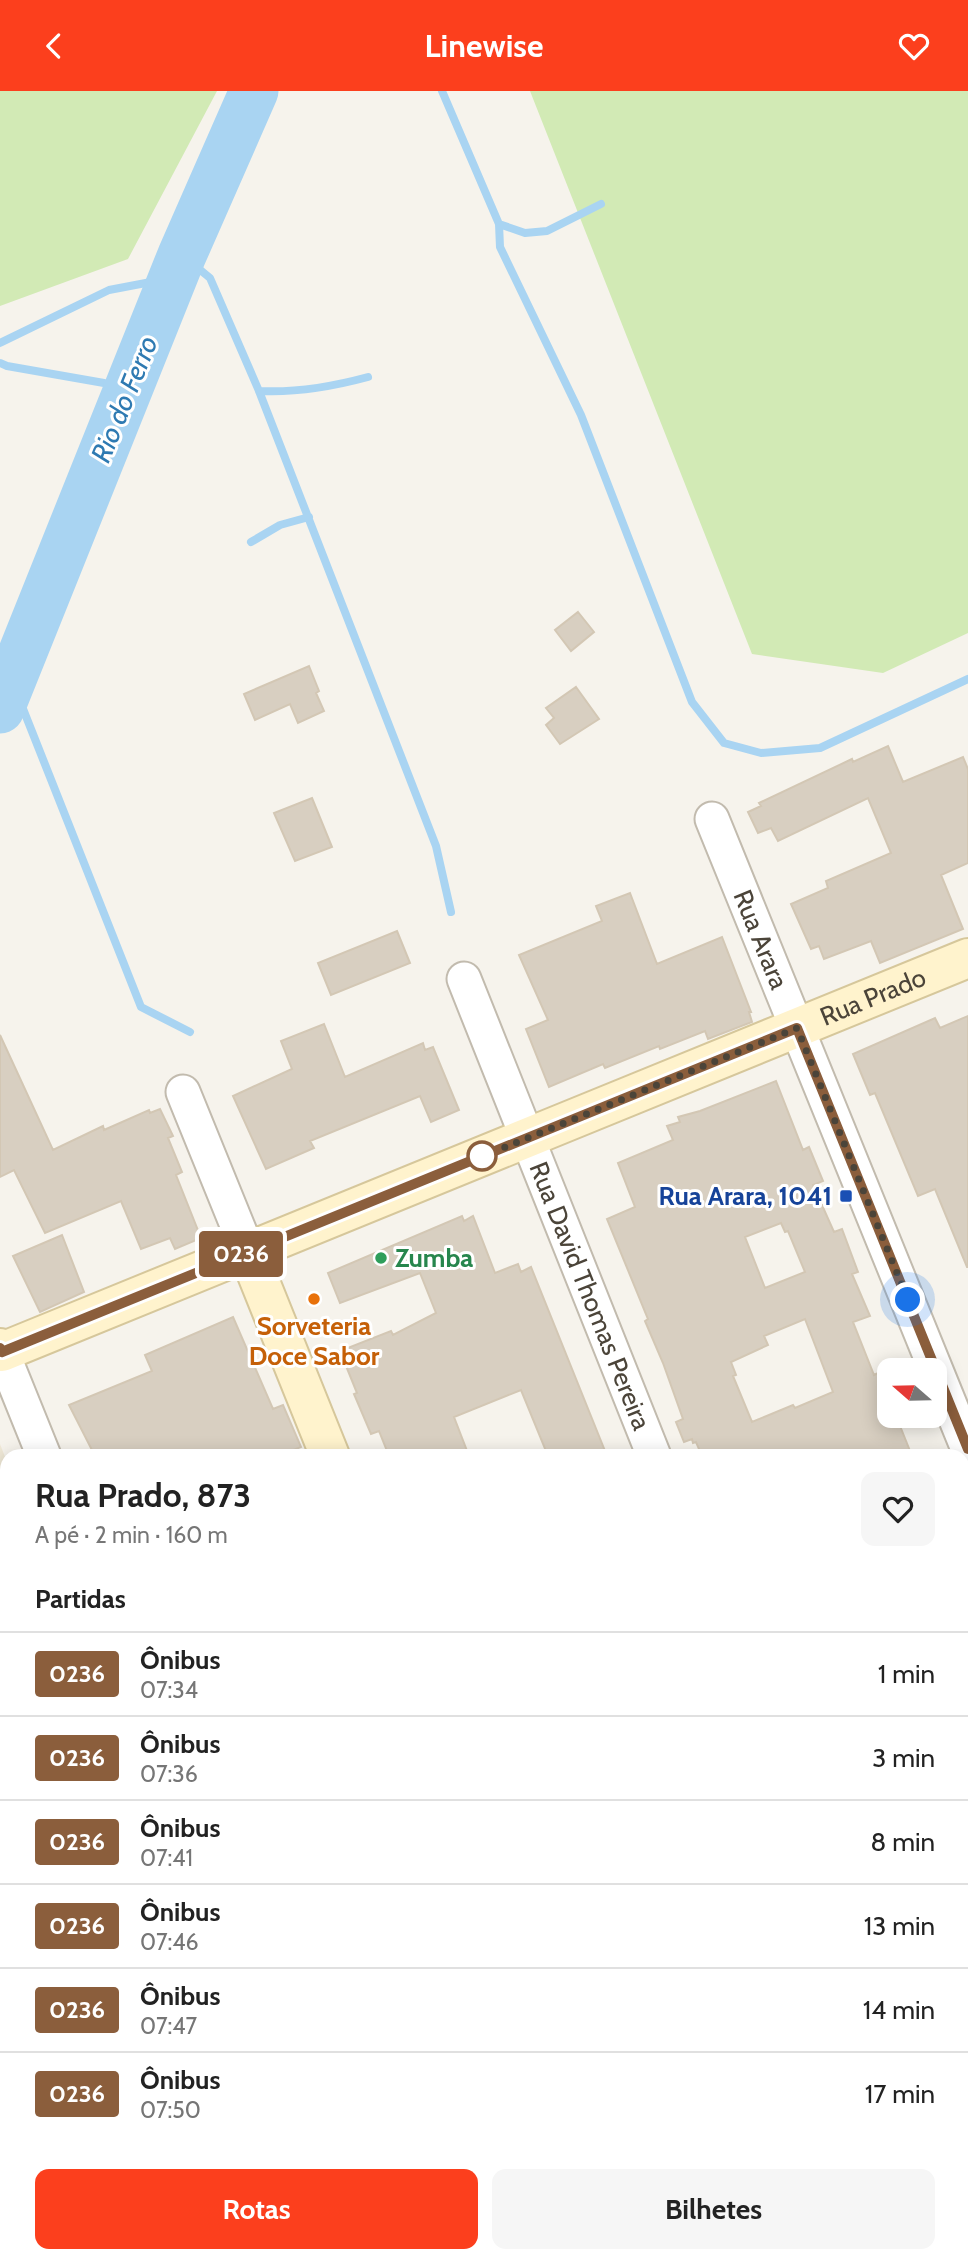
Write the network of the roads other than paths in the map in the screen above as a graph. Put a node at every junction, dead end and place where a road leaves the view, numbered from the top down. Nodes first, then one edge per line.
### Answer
1 (712, 819) dead end
2 (968, 958) edge
3 (464, 979) dead end
4 (797, 1028) junction
5 (183, 1092) dead end
6 (527, 1138) junction
7 (248, 1252) junction
8 (1, 1351) edge
9 (41, 1449) edge
10 (327, 1449) edge
11 (651, 1449) edge
12 (968, 1449) edge

1 - 4 street, Rua Arara
2 - 4 street, Rua Prado
3 - 6 street, Rua David Thomas Pereira
4 - 6 street, Rua Prado
4 - 12 street, Rua Arara
5 - 7 street
6 - 7 street, Rua Prado
6 - 11 street, Rua David Thomas Pereira
7 - 8 street, Rua Prado
7 - 10 street
8 - 9 street

